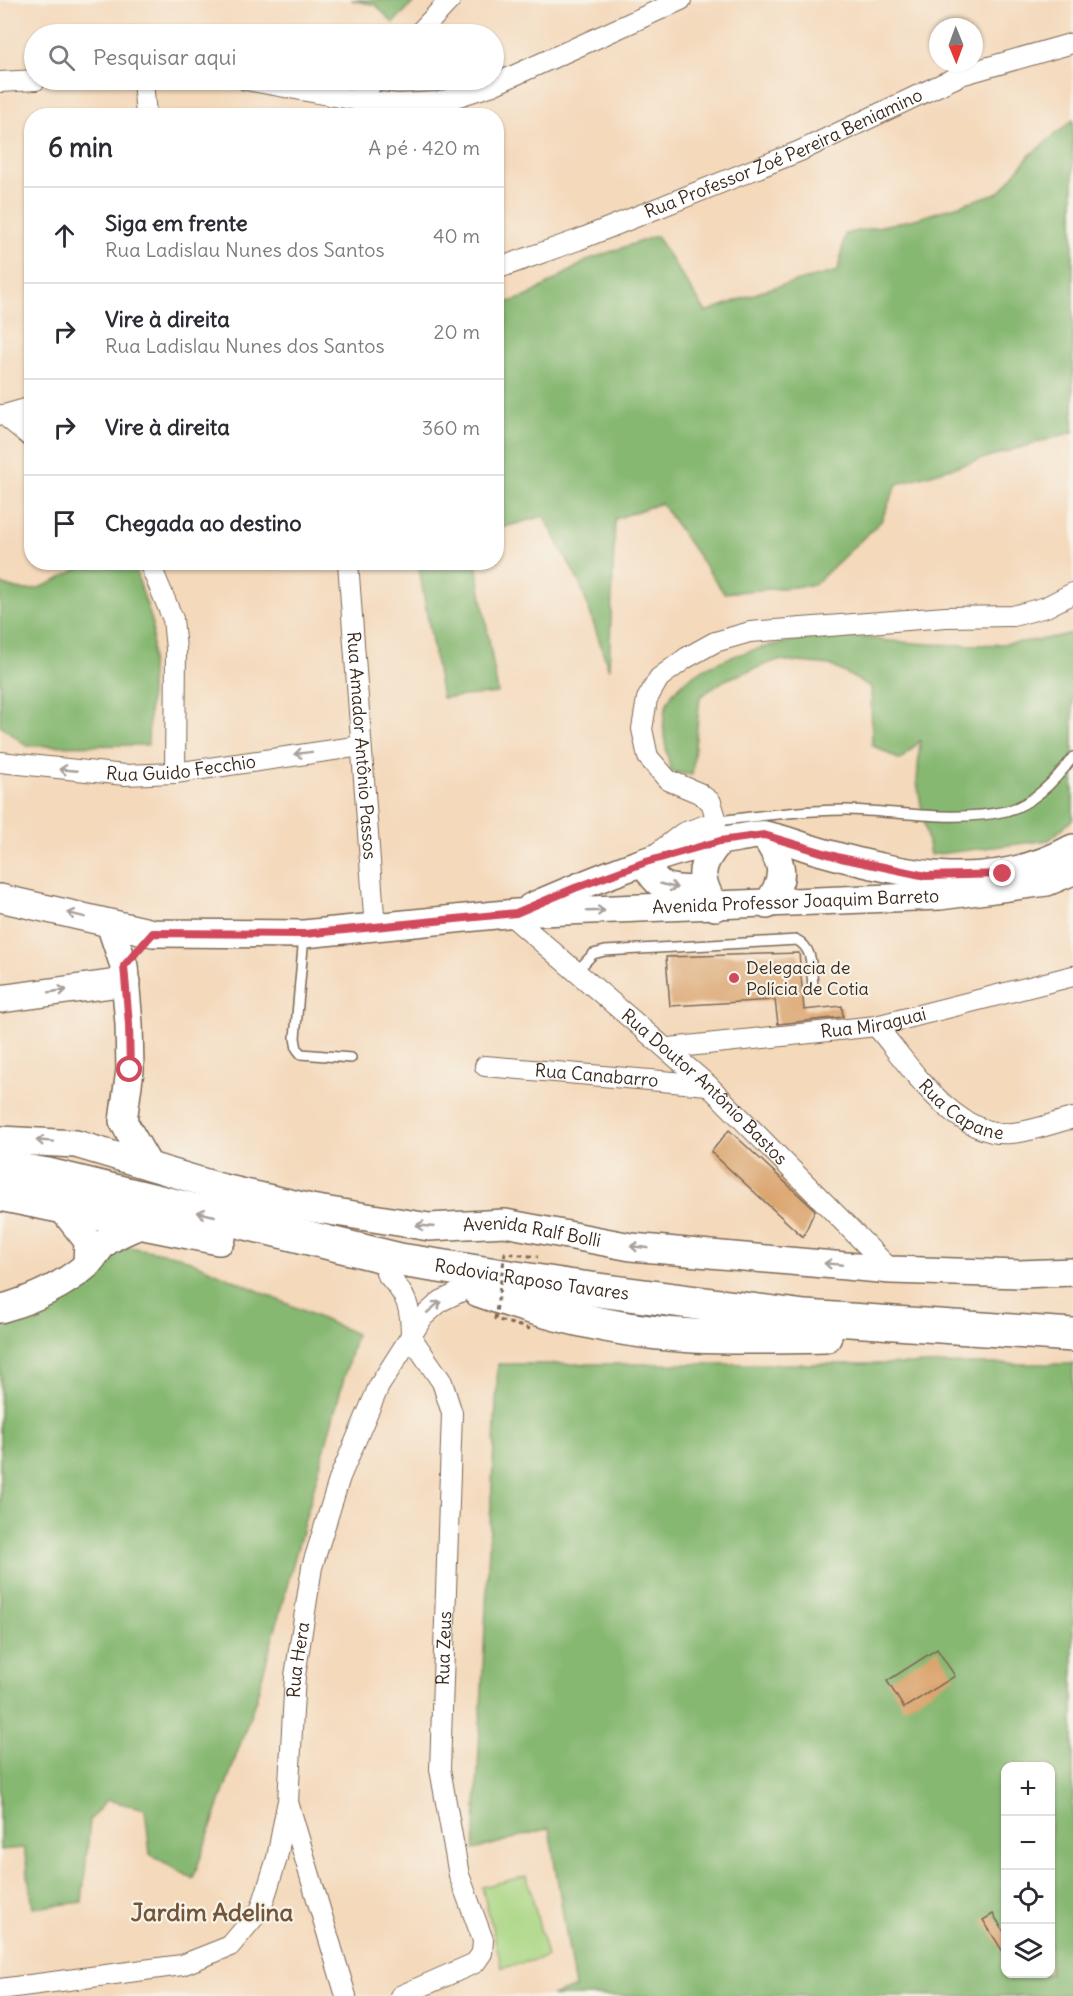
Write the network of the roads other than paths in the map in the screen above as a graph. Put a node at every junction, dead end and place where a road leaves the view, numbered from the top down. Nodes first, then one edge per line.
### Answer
1 (450, 0) edge
2 (681, 0) edge
3 (427, 24) edge
4 (1073, 43) edge
5 (504, 80) edge
6 (24, 81) edge
7 (0, 82) edge
8 (144, 90) edge
9 (301, 90) edge
10 (366, 90) edge
11 (477, 90) edge
12 (356, 100) junction
13 (145, 108) edge
14 (504, 266) edge
15 (24, 409) edge
16 (2, 415) edge
17 (24, 432) edge
18 (153, 570) edge
19 (349, 570) edge
20 (1073, 593) edge
21 (361, 746) junction
22 (1073, 757) edge
23 (0, 762) edge
24 (175, 772) junction
25 (719, 831) junction
26 (764, 835) junction
27 (1073, 848) edge
28 (646, 862) junction
29 (1073, 871) edge
30 (0, 898) edge
31 (709, 898) junction
32 (767, 905) junction
33 (513, 913) junction
34 (110, 924) junction
35 (375, 929) junction
36 (153, 933) junction
37 (304, 934) junction
38 (577, 971) junction
39 (125, 974) junction
40 (1073, 976) edge
41 (813, 986) dead end
42 (0, 999) edge
43 (876, 1026) junction
44 (669, 1048) junction
45 (351, 1058) dead end
46 (485, 1066) dead end
47 (708, 1084) junction
48 (1073, 1118) edge
49 (123, 1121) junction
50 (0, 1140) edge
51 (92, 1148) junction
52 (149, 1166) junction
53 (0, 1167) edge
54 (0, 1194) edge
55 (61, 1208) junction
56 (142, 1224) junction
57 (87, 1264) junction
58 (891, 1270) junction
59 (1073, 1272) edge
60 (386, 1273) junction
61 (473, 1289) junction
62 (0, 1309) edge
63 (1073, 1335) edge
64 (411, 1337) junction
65 (1073, 1348) edge
66 (288, 1803) junction
67 (0, 1989) edge
68 (346, 1996) edge
69 (400, 1996) edge

1 - 3 street
2 - 5 street
4 - 14 street, Rua Professor Zoé Pereira Beniamino
6 - 7 street
8 - 13 street
9 - 12 street
10 - 12 street
11 - 12 street
15 - 16 street
16 - 17 street
18 - 24 street
19 - 21 street, Rua Amador Antônio Passos
20 - 25 street
21 -> 24 street, Rua Guido Fecchio
21 - 35 street, Rua Amador Antônio Passos
22 - 25 lane
24 -> 23 street, Rua Guido Fecchio
25 - 26 main road, Avenida Professor Joaquim Barreto
25 - 28 main road, Avenida Professor Joaquim Barreto
25 - 31 main road
26 - 27 main road, Avenida Professor Joaquim Barreto
26 - 32 main road
28 -> 31 main road
28 - 33 main road, Avenida Professor Joaquim Barreto
29 - 32 main road, Avenida Professor Joaquim Barreto
34 -> 30 main road, Avenida Professor Joaquim Barreto
31 - 32 main road, Avenida Professor Joaquim Barreto
33 -> 31 main road, Avenida Professor Joaquim Barreto
33 - 35 main road, Avenida Professor Joaquim Barreto
33 - 38 street, Rua Doutor Antônio Bastos
34 - 36 main road, Avenida Professor Joaquim Barreto
34 - 39 main road
35 - 37 main road, Avenida Professor Joaquim Barreto
36 - 37 main road, Avenida Professor Joaquim Barreto
36 - 39 main road
37 - 45 lane
38 - 41 lane
38 - 44 street, Rua Doutor Antônio Bastos
42 -> 39 main road
39 - 49 main road
40 - 43 street, Rua Miraguai
43 - 44 street, Rua Miraguai
43 - 48 street, Rua Capane
44 - 47 street, Rua Doutor Antônio Bastos
46 - 47 street, Rua Canabarro
47 - 58 street, Rua Doutor Antônio Bastos
49 - 51 main road
49 - 52 main road
51 -> 50 main road, Avenida Ralf Bolli
51 - 52 main road, Avenida Ralf Bolli
58 -> 52 main road, Avenida Ralf Bolli
63 -> 53 highway, Rodovia Raposo Tavares
54 - 55 highway, Rodovia Raposo Tavares
55 - 56 highway, Rodovia Raposo Tavares
55 - 57 main road
56 - 57 main road
56 - 60 highway, Rodovia Raposo Tavares
57 - 62 main road
58 - 59 main road, Avenida Ralf Bolli
60 - 61 highway, Rodovia Raposo Tavares
60 - 64 street
64 -> 61 street, Rua Hera
61 - 65 highway, Rodovia Raposo Tavares
64 - 66 street, Rua Hera
64 - 69 street, Rua Zeus
66 - 67 street
66 - 68 street, Rua Hera

